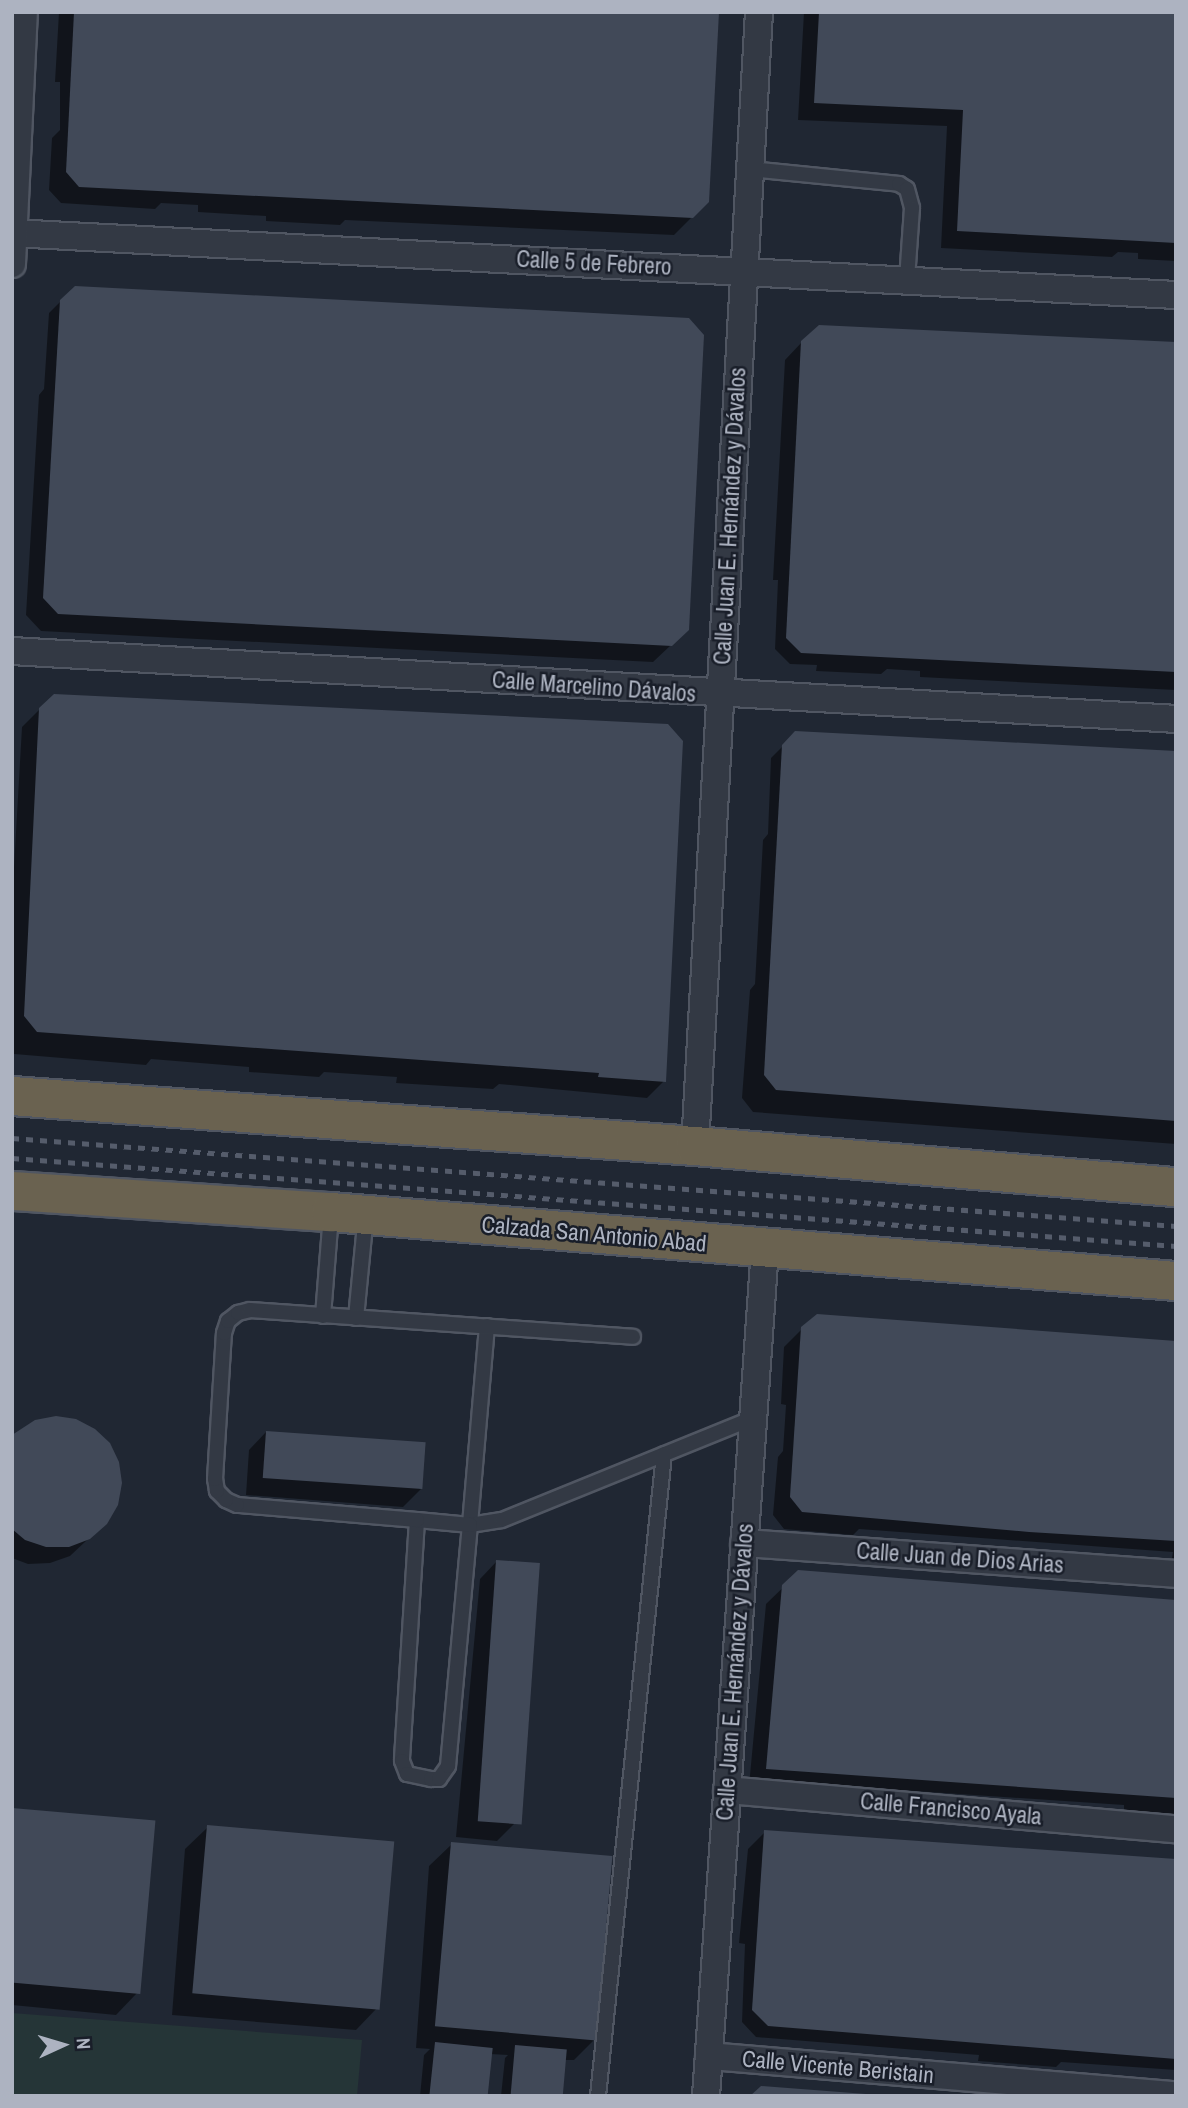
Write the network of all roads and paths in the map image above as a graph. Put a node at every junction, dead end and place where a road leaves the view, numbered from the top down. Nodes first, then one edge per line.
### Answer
1 (24, 12) edge
2 (759, 12) edge
3 (750, 169) junction
4 (13, 233) edge
5 (12, 264) edge
6 (744, 271) junction
7 (907, 280) junction
8 (1176, 295) edge
9 (12, 651) edge
10 (720, 694) junction
11 (1176, 719) edge
12 (12, 1096) edge
13 (695, 1146) junction
14 (1176, 1186) edge
15 (12, 1191) edge
16 (348, 1214) junction
17 (765, 1248) junction
18 (1176, 1282) edge
19 (323, 1315) junction
20 (356, 1318) junction
21 (487, 1326) junction
22 (633, 1337) dead end
23 (753, 1419) junction
24 (664, 1454) junction
25 (417, 1520) junction
26 (470, 1525) junction
27 (744, 1543) junction
28 (1176, 1574) edge
29 (727, 1790) junction
30 (1176, 1829) edge
31 (709, 2056) junction
32 (1176, 2095) edge
33 (598, 2096) edge
34 (706, 2096) edge

1 - 4 street
2 - 3 street, Calle Juan E. Hernández y Dávalos
3 - 6 street, Calle Juan E. Hernández y Dávalos
3 - 7 lane
4 - 5 street
4 - 6 street, Calle 5 de Febrero
6 - 7 street, Calle 5 de Febrero
6 - 10 street, Calle Juan E. Hernández y Dávalos
7 - 8 street, Calle 5 de Febrero
9 - 10 street, Calle Marcelino Dávalos
10 - 11 street, Calle Marcelino Dávalos
10 - 13 street, Calle Juan E. Hernández y Dávalos
12 - 13 highway
13 - 14 highway
15 - 16 highway, Calzada San Antonio Abad
16 - 17 highway, Calzada San Antonio Abad
16 - 19 lane
16 - 20 lane
17 - 18 highway, Calzada San Antonio Abad
17 - 23 street, Calle Juan E. Hernández y Dávalos
19 - 20 lane
19 - 25 lane
20 - 21 lane
21 - 22 lane
21 - 26 lane
23 - 24 lane
23 - 27 street, Calle Juan E. Hernández y Dávalos
24 - 26 lane
24 - 33 lane
25 - 26 lane
25 - 26 lane
27 - 28 street, Calle Juan de Dios Arias
27 - 29 street, Calle Juan E. Hernández y Dávalos
29 - 30 street, Calle Francisco Ayala
29 - 31 street, Calle Juan E. Hernández y Dávalos
31 - 32 street, Calle Vicente Beristain
31 - 34 street, Calle Juan E. Hernández y Dávalos

